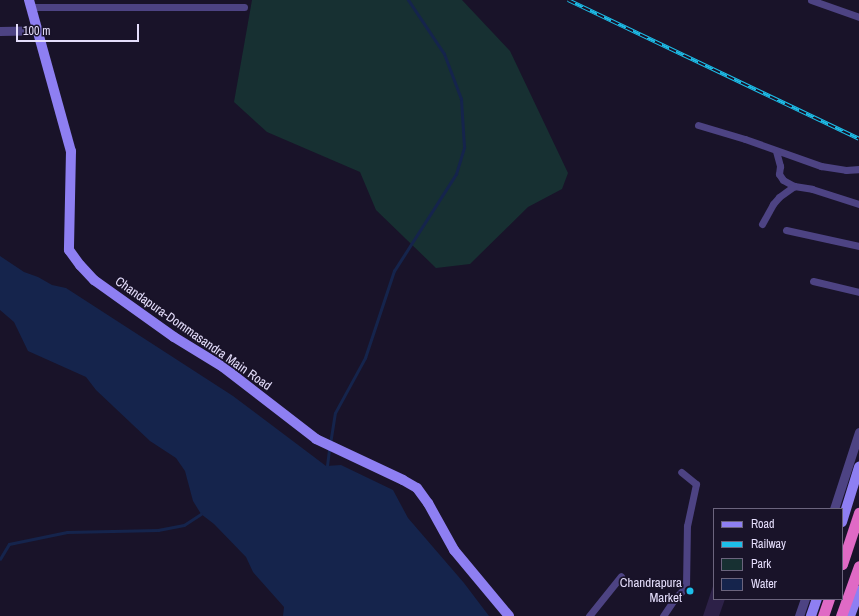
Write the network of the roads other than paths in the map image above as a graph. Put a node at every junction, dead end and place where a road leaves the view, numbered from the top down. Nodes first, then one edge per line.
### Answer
1 (811, 0) edge
2 (30, 4) edge
3 (244, 7) dead end
4 (859, 17) edge
5 (39, 30) junction
6 (0, 31) edge
7 (698, 126) dead end
8 (776, 151) junction
9 (859, 169) edge
10 (794, 186) junction
11 (859, 204) edge
12 (762, 224) dead end
13 (786, 230) dead end
14 (859, 246) edge
15 (812, 281) dead end
16 (859, 292) edge
17 (859, 432) edge
18 (859, 467) edge
19 (681, 472) dead end
20 (834, 508) edge
21 (859, 513) edge
22 (843, 519) edge
23 (843, 561) edge
24 (859, 566) edge
25 (621, 576) dead end
26 (859, 591) edge
27 (804, 600) edge
28 (817, 600) edge
29 (830, 600) edge
30 (508, 616) edge
31 (589, 616) edge
32 (663, 616) edge
33 (799, 616) edge
34 (811, 616) edge
35 (824, 616) edge
36 (841, 616) edge
37 (850, 616) edge

1 - 4 street
2 - 3 street
2 - 5 main road, Chandapura-Dommasandra Main Road
5 - 6 street
5 - 30 main road, Chandapura-Dommasandra Main Road
7 - 8 street
8 - 9 street
8 - 10 street
10 - 11 street
10 - 12 street
13 - 14 street
15 - 16 street
17 - 20 street
18 - 22 main road
19 - 32 street
21 - 23 highway
24 - 36 highway
25 - 31 street
26 - 37 main road
27 - 33 street
28 - 34 main road
29 - 35 highway

